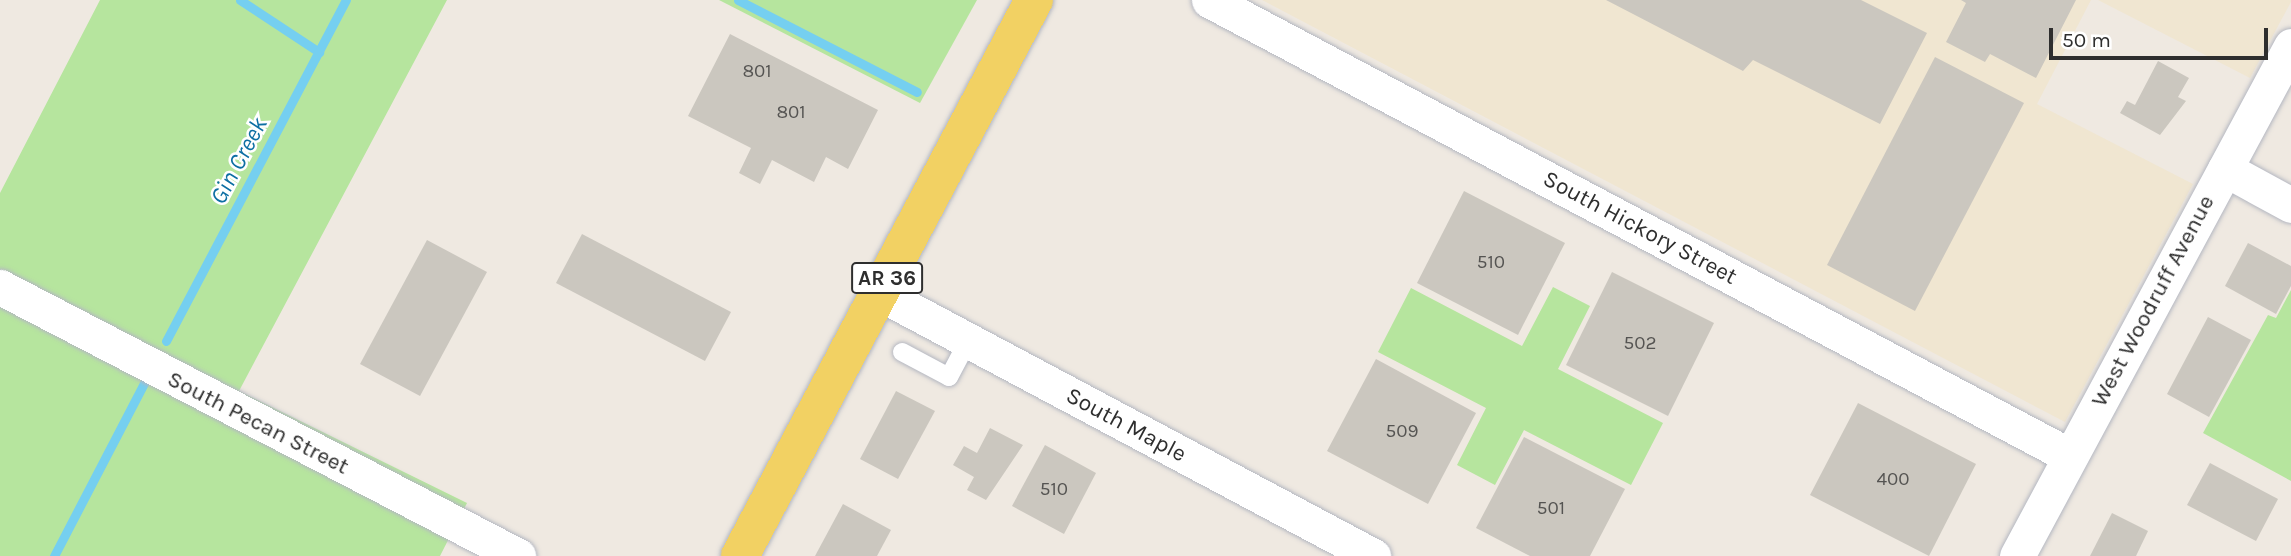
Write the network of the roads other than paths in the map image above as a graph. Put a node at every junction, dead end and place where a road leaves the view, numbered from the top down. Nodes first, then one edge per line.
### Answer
1 (1034, 0) edge
2 (1209, 0) edge
3 (2291, 46) edge
4 (2225, 169) junction
5 (2291, 205) edge
6 (0, 288) edge
7 (879, 293) junction
8 (968, 341) junction
9 (902, 352) dead end
10 (2070, 456) junction
11 (518, 556) edge
12 (740, 556) edge
13 (1373, 556) edge
14 (2017, 556) edge

1 - 7 main road, AR 36
2 - 10 street, South Hickory Street
3 - 4 street, West Woodruff Avenue
4 - 5 street
4 - 10 street, West Woodruff Avenue
6 - 11 street, South Pecan Street
7 - 8 street, South Maple
7 - 12 main road, AR 36
8 - 9 lane
8 - 13 street, South Maple
10 - 14 street, West Woodruff Avenue

